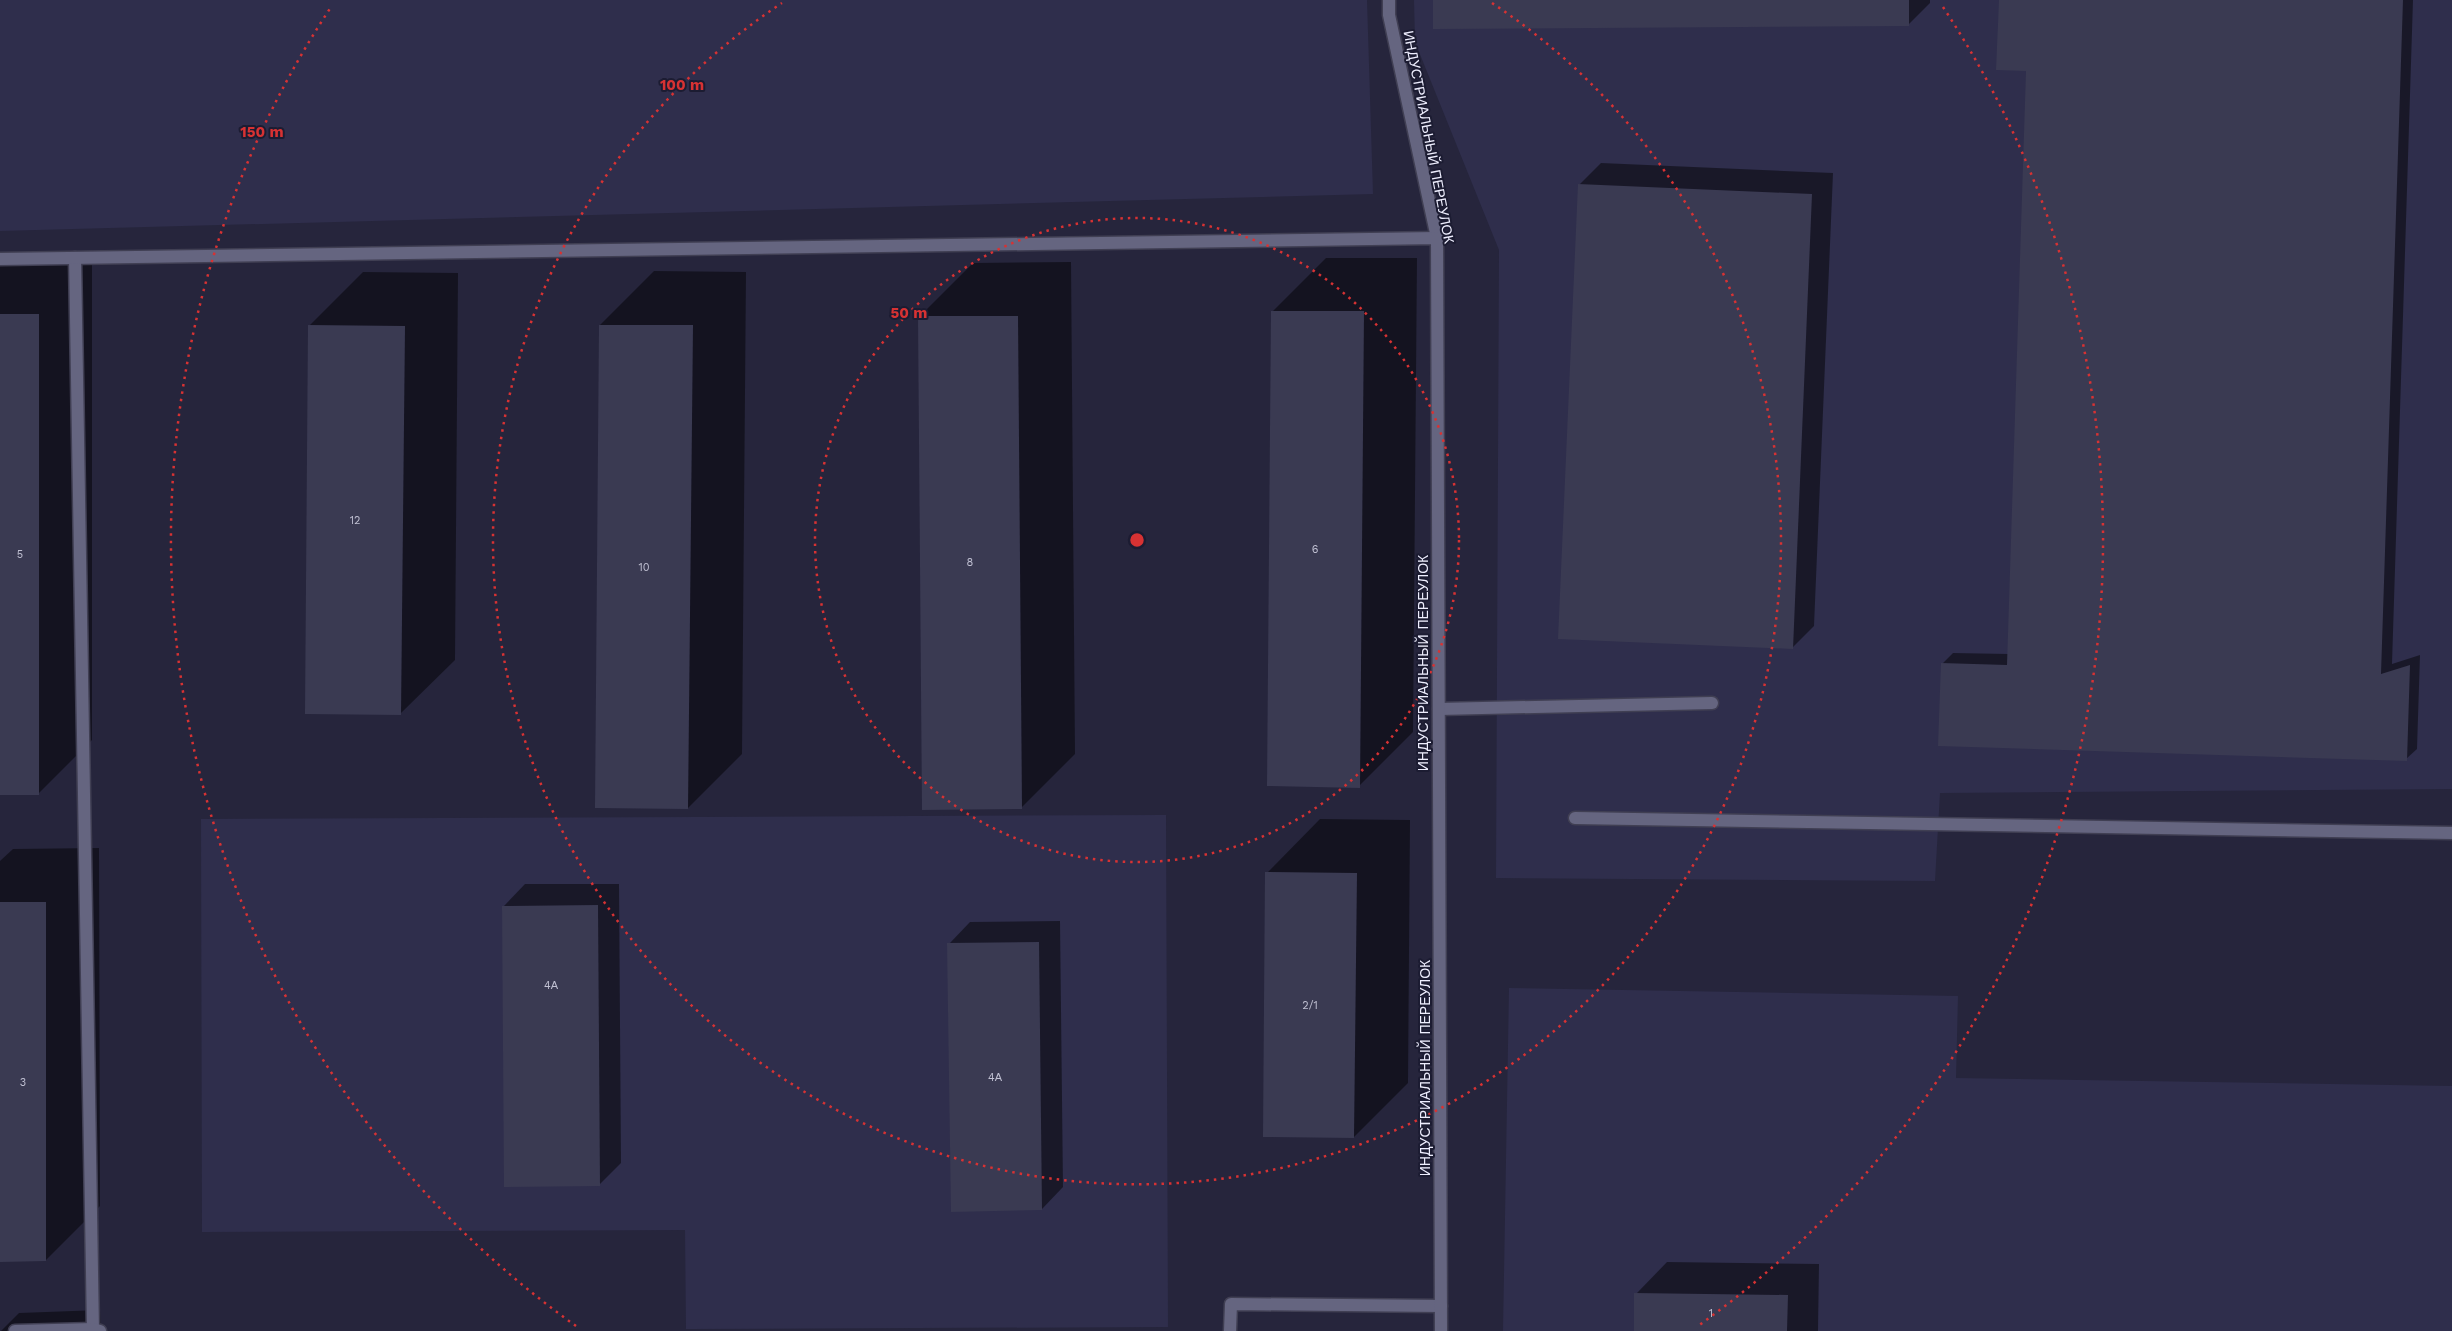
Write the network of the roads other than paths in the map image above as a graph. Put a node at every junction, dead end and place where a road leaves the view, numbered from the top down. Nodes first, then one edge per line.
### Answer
1 (1389, 0) edge
2 (1437, 238) junction
3 (75, 258) junction
4 (0, 259) edge
5 (1712, 703) dead end
6 (1438, 709) junction
7 (1575, 818) dead end
8 (2452, 833) edge
9 (1441, 1306) junction
10 (95, 1330) edge
11 (14, 1331) edge
12 (1230, 1331) edge
13 (1441, 1331) edge

1 - 2 street, ИНДУСТРИАЛЬНЫЙ ПЕРЕУЛОК
2 - 3 street
2 - 6 street, ИНДУСТРИАЛЬНЫЙ ПЕРЕУЛОК
3 - 4 street
3 - 10 street
5 - 6 street
6 - 9 street, ИНДУСТРИАЛЬНЫЙ ПЕРЕУЛОК
7 - 8 street
9 - 12 street
9 - 13 street, ИНДУСТРИАЛЬНЫЙ ПЕРЕУЛОК
10 - 11 street

